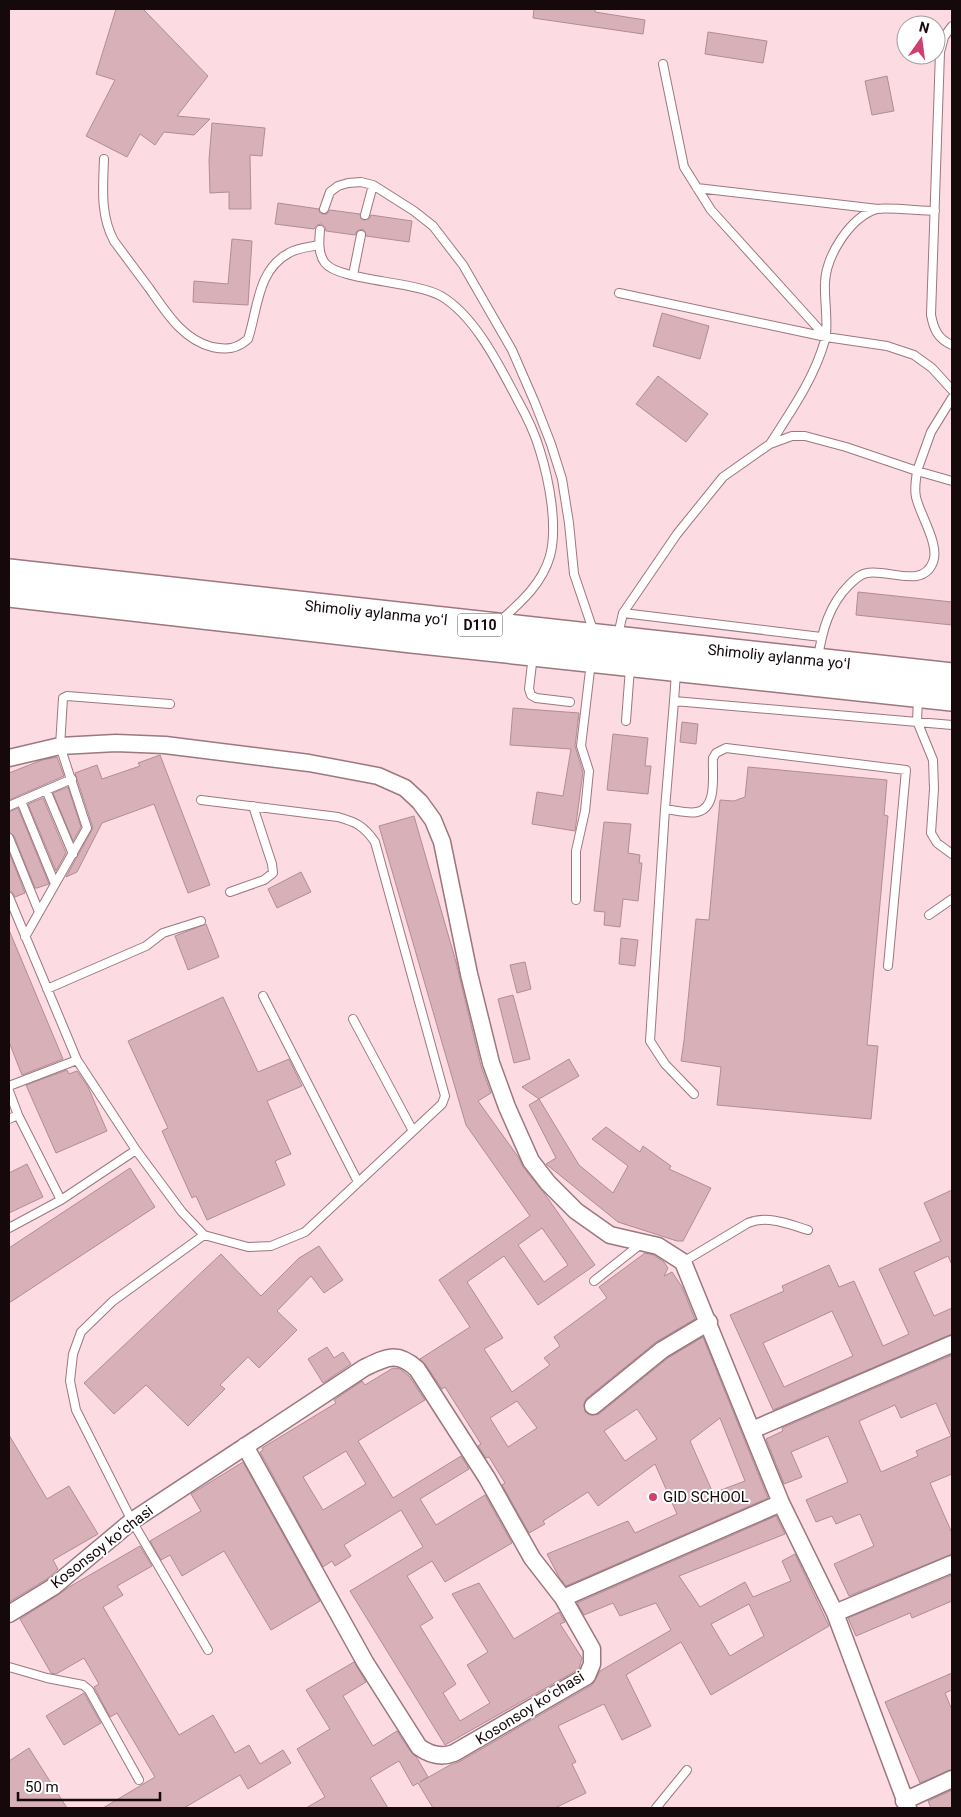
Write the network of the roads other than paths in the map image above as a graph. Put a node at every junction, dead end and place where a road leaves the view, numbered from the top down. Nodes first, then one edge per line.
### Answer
1 (952, 26) edge
2 (663, 64) dead end
3 (104, 159) dead end
4 (373, 185) junction
5 (698, 188) junction
6 (324, 209) dead end
7 (878, 209) junction
8 (934, 211) junction
9 (365, 215) dead end
10 (320, 230) dead end
11 (361, 236) dead end
12 (319, 245) junction
13 (353, 276) junction
14 (620, 293) dead end
15 (826, 337) junction
16 (952, 345) edge
17 (952, 390) edge
18 (952, 398) edge
19 (770, 444) junction
20 (917, 470) junction
21 (952, 481) edge
22 (9, 572) edge
23 (9, 594) edge
24 (623, 613) junction
25 (333, 620) junction
26 (495, 626) junction
27 (601, 644) junction
28 (534, 653) junction
29 (819, 661) junction
30 (631, 663) junction
31 (677, 668) junction
32 (952, 676) edge
33 (918, 694) junction
34 (952, 698) edge
35 (674, 701) junction
36 (570, 702) dead end
37 (170, 704) dead end
38 (626, 721) dead end
39 (917, 721) junction
40 (952, 725) edge
41 (60, 746) junction
42 (9, 758) edge
43 (72, 779) junction
44 (46, 790) junction
45 (201, 800) dead end
46 (21, 801) junction
47 (9, 806) edge
48 (253, 806) junction
49 (665, 810) junction
50 (9, 838) edge
51 (73, 854) junction
52 (952, 854) edge
53 (55, 884) junction
54 (230, 892) dead end
55 (9, 897) edge
56 (952, 899) edge
57 (576, 900) dead end
58 (39, 912) junction
59 (930, 916) dead end
60 (201, 921) dead end
61 (25, 937) junction
62 (888, 966) dead end
63 (47, 989) junction
64 (263, 996) dead end
65 (353, 1019) dead end
66 (77, 1060) junction
67 (9, 1086) edge
68 (9, 1091) edge
69 (694, 1094) dead end
70 (18, 1115) junction
71 (9, 1119) edge
72 (413, 1131) junction
73 (136, 1150) junction
74 (358, 1182) junction
75 (61, 1200) junction
76 (9, 1228) edge
77 (808, 1230) dead end
78 (204, 1235) junction
79 (644, 1242) junction
80 (683, 1262) junction
81 (594, 1280) dead end
82 (709, 1322) junction
83 (952, 1344) edge
84 (593, 1406) dead end
85 (752, 1430) junction
86 (245, 1446) junction
87 (781, 1503) junction
88 (132, 1521) junction
89 (952, 1564) edge
90 (563, 1598) junction
91 (9, 1614) edge
92 (835, 1614) junction
93 (208, 1650) dead end
94 (9, 1667) edge
95 (687, 1770) dead end
96 (952, 1779) edge
97 (138, 1780) dead end
98 (906, 1804) edge
99 (656, 1808) edge

1 - 8 lane
2 - 5 lane
3 - 12 lane
4 - 6 lane
4 - 9 lane
4 - 27 lane
5 - 7 lane
5 - 15 lane
7 - 8 lane
7 - 15 lane
8 - 16 lane
10 - 12 lane
11 - 13 lane
12 - 13 lane
13 - 26 lane
14 - 15 lane
15 - 17 lane
15 - 19 lane
18 - 20 lane
19 - 20 lane
19 - 24 lane
20 - 21 lane
20 - 29 lane
22 - 25 main road, Shimoliy aylanma yoʻl / D110
23 - 25 main road, Shimoliy aylanma yoʻl / D110
24 - 27 lane
24 - 29 lane
25 - 26 main road, Shimoliy aylanma yoʻl / D110
25 - 28 main road, Shimoliy aylanma yoʻl / D110
26 - 27 main road, Shimoliy aylanma yoʻl / D110
27 - 28 main road, Shimoliy aylanma yoʻl / D110
27 - 29 main road, Shimoliy aylanma yoʻl / D110
27 - 30 main road, Shimoliy aylanma yoʻl / D110
27 - 57 lane
28 - 36 lane
29 - 31 main road, Shimoliy aylanma yoʻl / D110
29 - 32 main road, Shimoliy aylanma yoʻl / D110
29 - 33 main road, Shimoliy aylanma yoʻl / D110
30 - 31 main road, Shimoliy aylanma yoʻl / D110
30 - 38 lane
31 - 35 lane
33 - 34 main road, Shimoliy aylanma yoʻl / D110
33 - 39 lane
35 - 39 lane
35 - 49 lane
37 - 41 lane
39 - 40 lane
39 - 52 lane
41 - 42 street
41 - 43 lane
41 - 79 street
43 - 44 lane
43 - 51 lane
44 - 46 lane
44 - 51 lane
45 - 48 lane
46 - 47 lane
46 - 53 lane
48 - 54 lane
48 - 72 lane
49 - 62 lane
49 - 69 lane
50 - 58 lane
51 - 53 lane
53 - 58 lane
55 - 61 lane
56 - 59 lane
58 - 61 lane
60 - 63 lane
61 - 63 lane
63 - 66 lane
64 - 74 lane
65 - 72 lane
66 - 67 lane
66 - 73 lane
68 - 70 lane
70 - 71 lane
70 - 75 lane
72 - 74 lane
73 - 75 lane
73 - 78 lane
74 - 78 lane
75 - 76 lane
77 - 80 lane
78 - 88 lane
79 - 80 street
79 - 81 lane
80 - 82 street
82 - 84 street
82 - 85 street
83 - 85 street
85 - 87 street
86 - 88 street, Kosonsoy koʻchasi
86 - 90 street, Kosonsoy koʻchasi
86 - 90 street, Kosonsoy koʻchasi
87 - 90 street
87 - 92 street
88 - 91 street, Kosonsoy koʻchasi
88 - 93 lane
89 - 92 street
92 - 98 street
94 - 97 lane
95 - 99 lane
96 - 98 street

